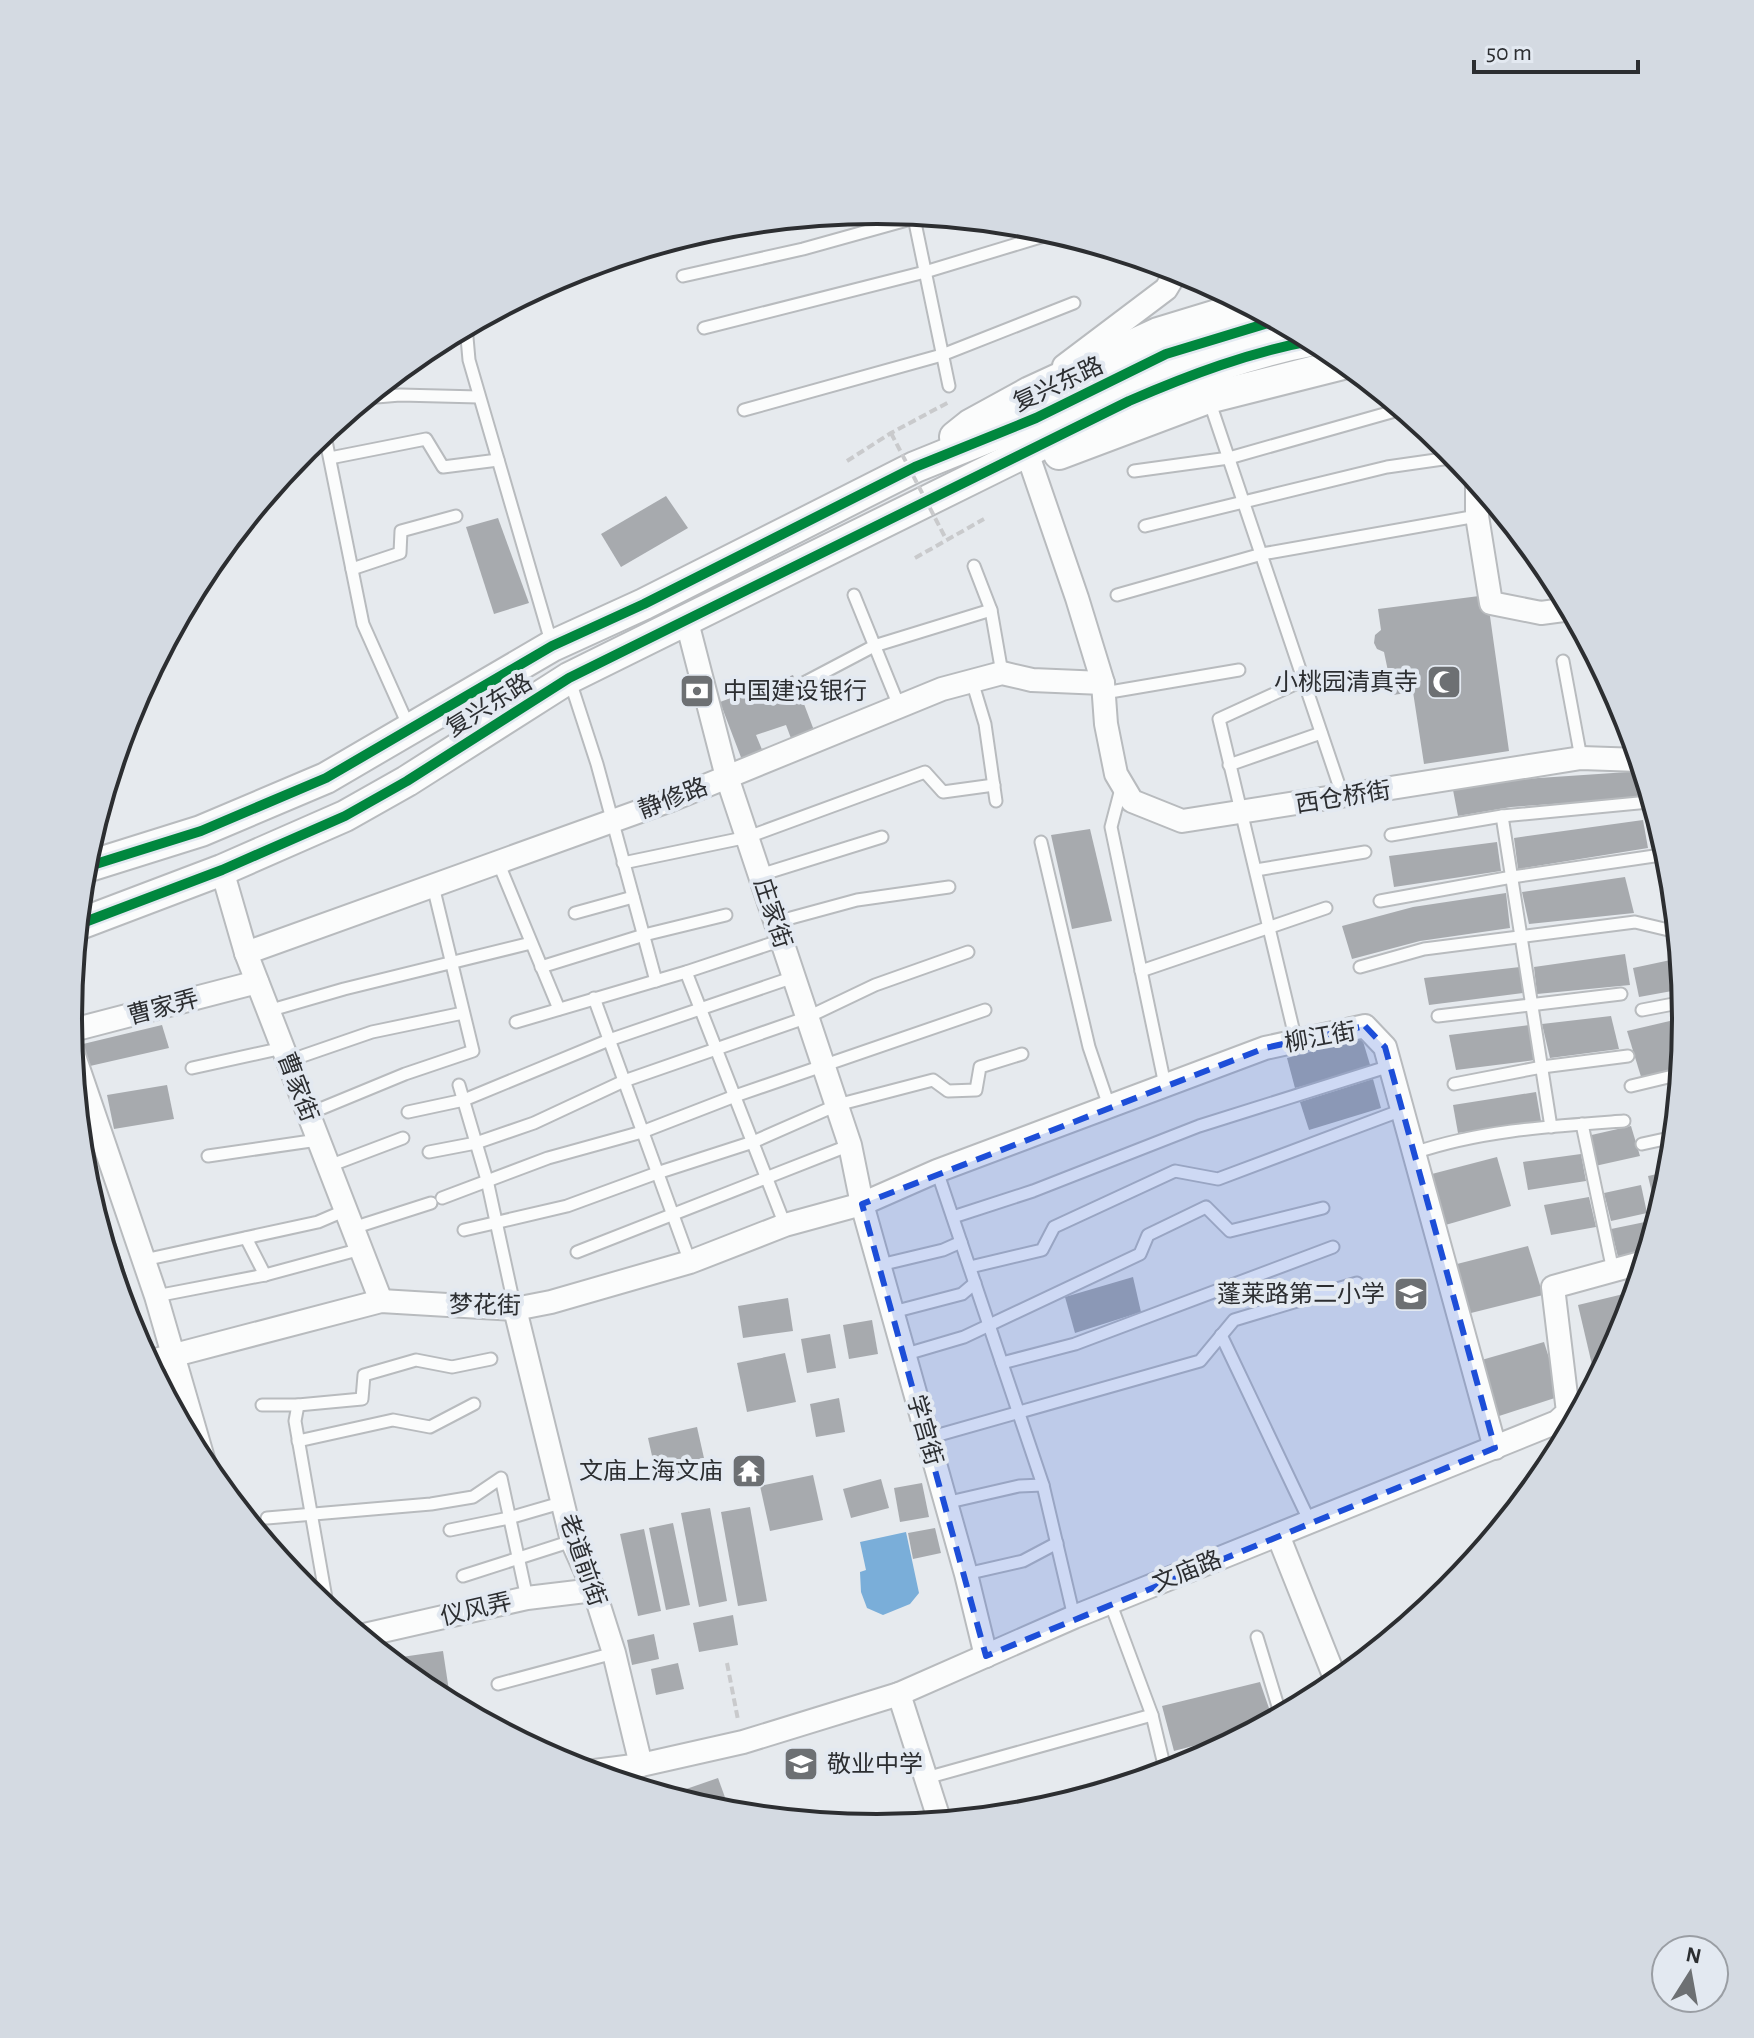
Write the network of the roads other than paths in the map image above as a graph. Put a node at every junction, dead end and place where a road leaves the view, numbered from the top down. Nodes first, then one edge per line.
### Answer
1 (886, 224) edge
2 (918, 226) edge
3 (1033, 239) edge
4 (925, 272) junction
5 (683, 276) dead end
6 (1171, 281) edge
7 (1074, 303) dead end
8 (1235, 309) edge
9 (1263, 325) edge
10 (704, 328) dead end
11 (467, 339) edge
12 (1295, 344) edge
13 (942, 355) junction
14 (1331, 367) edge
15 (949, 386) dead end
16 (1030, 392) junction
17 (383, 396) edge
18 (479, 397) junction
19 (1208, 398) junction
20 (744, 410) dead end
21 (1390, 412) edge
22 (327, 445) edge
23 (330, 458) junction
24 (1229, 458) junction
25 (1441, 459) edge
26 (498, 460) junction
27 (1031, 464) junction
28 (915, 467) junction
29 (1134, 471) dead end
30 (1477, 497) edge
31 (933, 499) junction
32 (1244, 501) junction
33 (456, 516) dead end
34 (1477, 516) junction
35 (1145, 526) dead end
36 (1262, 554) junction
37 (974, 566) dead end
38 (352, 569) junction
39 (854, 595) dead end
40 (1117, 595) dead end
41 (991, 610) junction
42 (1558, 611) edge
43 (687, 622) junction
44 (552, 646) junction
45 (874, 646) junction
46 (1563, 661) dead end
47 (1239, 670) dead end
48 (1002, 673) junction
49 (569, 678) junction
50 (1304, 680) junction
51 (972, 681) junction
52 (798, 686) dead end
53 (1104, 688) junction
54 (899, 706) junction
55 (409, 727) junction
56 (1321, 733) junction
57 (1581, 758) junction
58 (1629, 760) edge
59 (1229, 765) junction
60 (727, 777) junction
61 (1122, 784) junction
62 (994, 785) junction
63 (1343, 798) junction
64 (996, 801) dead end
65 (1642, 803) edge
66 (1240, 813) junction
67 (1502, 816) junction
68 (612, 821) junction
69 (1391, 835) dead end
70 (748, 837) junction
71 (882, 837) dead end
72 (1041, 842) dead end
73 (1365, 852) dead end
74 (1655, 856) edge
75 (498, 862) junction
76 (623, 863) junction
77 (97, 864) edge
78 (222, 870) junction
79 (1256, 870) junction
80 (760, 875) junction
81 (1512, 877) junction
82 (433, 886) junction
83 (949, 887) dead end
84 (633, 897) junction
85 (1380, 901) dead end
86 (1326, 908) dead end
87 (575, 913) dead end
88 (726, 915) dead end
89 (88, 921) edge
90 (1270, 925) junction
91 (1666, 929) edge
92 (779, 931) junction
93 (644, 935) junction
94 (1521, 936) junction
95 (531, 943) junction
96 (968, 952) dead end
97 (246, 953) junction
98 (451, 963) junction
99 (541, 967) junction
100 (1360, 967) dead end
101 (1141, 971) junction
102 (686, 972) junction
103 (794, 977) junction
104 (656, 981) junction
105 (257, 982) junction
106 (1621, 994) dead end
107 (594, 998) junction
108 (1532, 1004) junction
109 (1671, 1004) edge
110 (700, 1007) junction
111 (559, 1009) junction
112 (985, 1010) dead end
113 (1642, 1010) dead end
114 (268, 1011) junction
115 (463, 1013) junction
116 (1438, 1016) dead end
117 (808, 1017) junction
118 (516, 1022) dead end
119 (82, 1028) edge
120 (609, 1040) junction
121 (1296, 1041) junction
122 (716, 1049) junction
123 (1022, 1054) dead end
124 (285, 1055) junction
125 (1628, 1056) dead end
126 (823, 1064) junction
127 (1390, 1066) junction
128 (1542, 1067) junction
129 (192, 1068) dead end
130 (1669, 1077) edge
131 (624, 1081) junction
132 (1454, 1084) dead end
133 (459, 1085) dead end
134 (1165, 1085) junction
135 (1631, 1086) dead end
136 (86, 1090) edge
137 (735, 1096) junction
138 (464, 1100) junction
139 (837, 1105) junction
140 (1109, 1106) junction
141 (1402, 1110) junction
142 (408, 1112) dead end
143 (308, 1114) junction
144 (1624, 1121) dead end
145 (1582, 1124) junction
146 (1551, 1127) junction
147 (642, 1132) junction
148 (403, 1138) dead end
149 (318, 1140) junction
150 (1662, 1140) edge
151 (753, 1142) junction
152 (476, 1143) junction
153 (1642, 1144) dead end
154 (850, 1145) junction
155 (429, 1152) dead end
156 (1414, 1153) junction
157 (208, 1156) dead end
158 (329, 1166) junction
159 (937, 1171) junction
160 (657, 1173) junction
161 (767, 1178) junction
162 (487, 1180) junction
163 (862, 1204) junction
164 (1323, 1208) dead end
165 (672, 1213) junction
166 (953, 1217) junction
167 (349, 1219) junction
168 (496, 1222) junction
169 (785, 1225) junction
170 (464, 1230) dead end
171 (246, 1238) junction
172 (961, 1242) junction
173 (1333, 1247) dead end
174 (361, 1249) junction
175 (577, 1252) dead end
176 (144, 1260) junction
177 (690, 1262) junction
178 (880, 1265) junction
179 (1633, 1265) edge
180 (970, 1267) junction
181 (1613, 1271) junction
182 (265, 1275) junction
183 (975, 1283) junction
184 (1357, 1283) dead end
185 (156, 1296) junction
186 (381, 1301) junction
187 (515, 1309) junction
188 (893, 1312) junction
189 (988, 1323) junction
190 (1221, 1335) junction
191 (171, 1354) junction
192 (903, 1355) junction
193 (158, 1358) edge
194 (491, 1359) dead end
195 (1002, 1363) junction
196 (474, 1404) dead end
197 (262, 1405) dead end
198 (298, 1405) junction
199 (1570, 1408) edge
200 (1018, 1413) junction
201 (191, 1419) edge
202 (1563, 1420) edge
203 (928, 1438) junction
204 (298, 1441) junction
205 (1495, 1448) junction
206 (1043, 1485) junction
207 (564, 1502) junction
208 (945, 1503) junction
209 (310, 1514) junction
210 (267, 1518) dead end
211 (509, 1518) junction
212 (1310, 1522) junction
213 (450, 1530) dead end
214 (1278, 1535) junction
215 (572, 1541) junction
216 (1057, 1543) junction
217 (518, 1559) junction
218 (966, 1574) junction
219 (463, 1576) dead end
220 (324, 1590) edge
221 (594, 1590) junction
222 (527, 1598) junction
223 (1110, 1602) junction
224 (1074, 1617) junction
225 (373, 1633) edge
226 (1257, 1637) dead end
227 (614, 1653) junction
228 (986, 1656) junction
229 (1332, 1671) edge
230 (498, 1684) dead end
231 (899, 1694) junction
232 (1278, 1705) edge
233 (1152, 1715) junction
234 (1163, 1760) edge
235 (641, 1765) junction
236 (613, 1769) edge
237 (926, 1778) junction
238 (937, 1811) edge

1 - 5 lane
2 - 4 lane
3 - 4 lane
4 - 10 lane
4 - 13 lane
6 - 16 street
7 - 13 lane
8 - 16 main road, 复兴东路
9 - 28 main road, 复兴东路
11 - 18 lane
12 - 31 main road, 复兴东路
13 - 15 lane
13 - 20 lane
14 - 19 main road, 复兴东路
16 - 28 main road, 复兴东路
17 - 18 lane
18 - 26 lane
19 - 24 lane
19 - 27 main road, 复兴东路
21 - 24 lane
22 - 23 lane
23 - 26 lane
23 - 38 lane
24 - 29 lane
24 - 32 lane
25 - 32 lane
26 - 44 lane
27 - 31 main road, 复兴东路
27 - 53 street
28 - 44 main road, 复兴东路
30 - 34 street
31 - 43 main road, 复兴东路
32 - 35 lane
32 - 36 lane
33 - 38 lane
34 - 36 lane
34 - 42 street
36 - 40 lane
36 - 50 lane
37 - 41 lane
38 - 55 lane
39 - 45 lane
41 - 45 lane
41 - 48 lane
43 - 49 main road, 复兴东路
43 - 60 street, 庄家街
44 - 55 main road, 复兴东路
45 - 52 lane
45 - 54 lane
46 - 57 lane
47 - 53 lane
48 - 51 street, 静修路
48 - 53 street, 静修路
49 - 68 lane
49 - 78 main road, 复兴东路
50 - 56 lane
50 - 59 lane
51 - 54 street, 静修路
51 - 62 lane
53 - 61 street
54 - 60 street, 静修路
55 - 77 main road, 复兴东路
56 - 59 lane
56 - 63 lane
57 - 58 street, 西仓桥街
57 - 63 street, 西仓桥街
59 - 66 lane
60 - 68 street, 静修路
60 - 70 street, 庄家街
61 - 66 street, 西仓桥街
61 - 101 lane
62 - 64 lane
62 - 70 lane
63 - 66 street, 西仓桥街
65 - 67 lane
66 - 79 lane
67 - 69 lane
67 - 81 lane
68 - 75 street, 静修路
68 - 76 lane
70 - 76 lane
70 - 80 street, 庄家街
71 - 80 lane
72 - 140 lane
73 - 79 lane
74 - 81 lane
75 - 82 street, 静修路
75 - 95 lane
76 - 84 lane
78 - 89 main road, 复兴东路
78 - 97 street, 曹家街
79 - 90 lane
80 - 92 street, 庄家街
81 - 85 lane
81 - 94 lane
82 - 97 street, 静修路
82 - 98 lane
83 - 92 lane
84 - 87 lane
84 - 93 lane
86 - 90 lane
88 - 93 lane
90 - 101 lane
90 - 121 lane
91 - 94 lane
92 - 102 lane
92 - 103 street, 庄家街
93 - 99 lane
93 - 104 lane
94 - 100 lane
94 - 108 lane
95 - 98 lane
95 - 99 lane
96 - 117 lane
97 - 105 street, 曹家街
98 - 114 lane
98 - 115 lane
99 - 111 lane
101 - 134 lane
102 - 104 lane
102 - 110 lane
103 - 110 lane
103 - 117 street, 庄家街
104 - 107 lane
105 - 114 street, 曹家街
105 - 119 street, 曹家弄
106 - 108 lane
107 - 111 lane
107 - 120 lane
108 - 116 lane
108 - 128 lane
109 - 113 lane
110 - 120 lane
110 - 122 lane
111 - 118 lane
112 - 126 lane
114 - 124 street, 曹家街
115 - 124 lane
115 - 143 lane
117 - 122 lane
117 - 126 street, 庄家街
120 - 131 lane
120 - 138 lane
121 - 127 street, 柳江街
121 - 134 street, 柳江街
122 - 131 lane
122 - 137 lane
123 - 139 lane
124 - 129 lane
124 - 143 street, 曹家街
125 - 128 lane
126 - 137 lane
126 - 139 street, 庄家街
127 - 141 street, 柳江街
127 - 166 lane
128 - 132 lane
128 - 146 lane
130 - 135 lane
131 - 147 lane
131 - 152 lane
133 - 138 lane
134 - 140 street, 柳江街
136 - 176 street
137 - 147 lane
137 - 151 lane
138 - 142 lane
138 - 152 lane
139 - 151 lane
139 - 154 street, 庄家街
140 - 159 street, 柳江街
141 - 156 street, 柳江街
141 - 180 lane
143 - 149 street, 曹家街
144 - 145 lane
145 - 146 lane
145 - 181 lane
146 - 156 lane
147 - 160 lane
147 - 162 lane
148 - 158 lane
149 - 157 lane
149 - 158 street, 曹家街
150 - 153 lane
151 - 160 lane
151 - 161 lane
152 - 155 lane
152 - 162 lane
154 - 161 lane
154 - 163 street, 庄家街
156 - 205 street, 柳江街
158 - 167 street, 曹家街
159 - 163 street, 柳江街
159 - 166 lane
160 - 165 lane
160 - 168 lane
161 - 165 lane
161 - 169 lane
162 - 167 lane
162 - 168 lane
163 - 169 street, 梦花街
163 - 178 street, 学宫街
164 - 189 lane
165 - 175 lane
165 - 177 lane
166 - 172 lane
167 - 171 lane
167 - 174 street, 曹家街
168 - 170 lane
168 - 187 lane
169 - 177 street, 梦花街
171 - 176 lane
171 - 182 lane
172 - 178 lane
172 - 180 lane
173 - 195 lane
174 - 182 lane
174 - 186 street, 曹家街
176 - 185 street
177 - 187 street, 梦花街
178 - 188 street, 学宫街
179 - 181 street, 文庙路
180 - 183 lane
181 - 199 street, 文庙路
182 - 185 lane
183 - 188 lane
183 - 189 lane
184 - 190 lane
185 - 191 street
186 - 187 street, 梦花街
186 - 191 street, 梦花街
187 - 207 street, 老道前街
188 - 192 street, 学宫街
189 - 192 lane
189 - 195 lane
190 - 200 lane
190 - 212 lane
191 - 193 street, 梦花街
191 - 201 street
192 - 203 street, 学宫街
194 - 198 lane
195 - 200 lane
196 - 204 lane
197 - 198 lane
198 - 204 lane
200 - 203 lane
200 - 206 lane
202 - 205 street, 文庙路
203 - 208 street, 学宫街
204 - 209 lane
205 - 212 street, 文庙路
206 - 208 lane
206 - 216 lane
207 - 211 lane
207 - 215 street, 老道前街
208 - 218 street, 学宫街
209 - 210 lane
209 - 211 lane
209 - 220 lane
211 - 213 lane
211 - 217 lane
212 - 214 street, 文庙路
214 - 223 street, 文庙路
214 - 229 street
215 - 217 lane
215 - 221 street, 老道前街
216 - 218 lane
216 - 224 lane
217 - 219 lane
217 - 222 lane
218 - 228 street, 学宫街
221 - 222 street, 仪风弄
221 - 227 street, 老道前街
222 - 225 street, 仪风弄
223 - 224 street, 文庙路
223 - 233 lane
224 - 228 street, 文庙路
226 - 232 lane
227 - 230 lane
227 - 235 street, 老道前街
228 - 231 street, 文庙路
231 - 235 street, 文庙路
231 - 237 street
233 - 234 lane
233 - 237 lane
235 - 236 street, 文庙路
237 - 238 street

